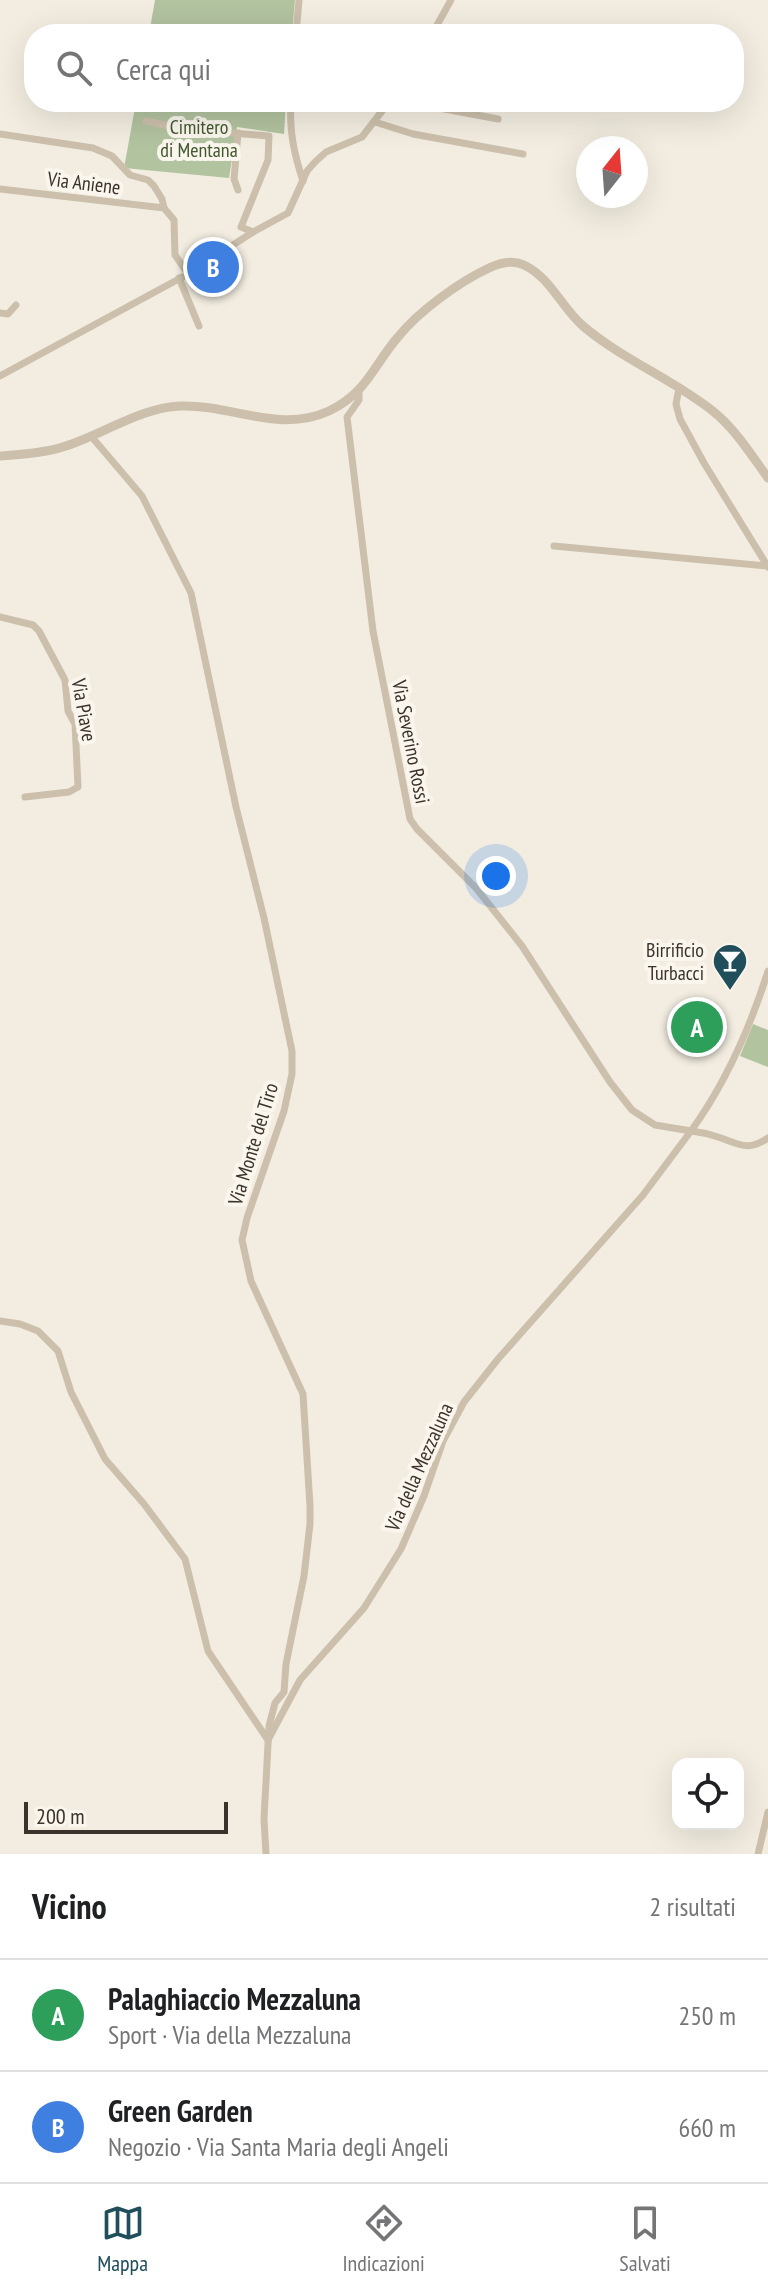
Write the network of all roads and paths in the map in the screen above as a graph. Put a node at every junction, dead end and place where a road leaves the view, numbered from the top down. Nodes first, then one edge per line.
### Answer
1 (299, 0) edge
2 (451, 0) edge
3 (297, 24) edge
4 (438, 24) edge
5 (291, 112) edge
6 (382, 112) edge
7 (461, 112) edge
8 (498, 119) dead end
9 (146, 121) dead end
10 (375, 122) junction
11 (238, 133) junction
12 (0, 134) edge
13 (523, 154) dead end
14 (303, 181) junction
15 (0, 189) edge
16 (238, 190) dead end
17 (164, 208) junction
18 (253, 232) junction
19 (188, 274) junction
20 (179, 278) junction
21 (16, 305) dead end
22 (0, 313) edge
23 (199, 326) dead end
24 (0, 376) edge
25 (679, 388) junction
26 (359, 391) junction
27 (91, 436) junction
28 (0, 456) edge
29 (768, 478) edge
30 (554, 546) dead end
31 (768, 567) edge
32 (0, 617) edge
33 (25, 797) dead end
34 (768, 971) edge
35 (691, 1131) junction
36 (768, 1138) edge
37 (0, 1321) edge
38 (268, 1740) junction
39 (768, 1812) edge
40 (266, 1854) edge
41 (758, 1854) edge

1 - 3 street
2 - 4 street
5 - 14 street
6 - 10 street
7 - 8 street
9 - 11 street
10 - 13 street
10 - 14 street
11 - 16 street
11 - 18 street
12 - 17 street, Via Aniene
14 - 18 street
15 - 17 street, Via Aniene
17 - 19 street, Via Aniene
18 - 19 street
19 - 20 street
20 - 23 street
20 - 24 street
21 - 22 street
25 - 26 street
25 - 29 street
25 - 31 street
26 - 27 street
26 - 35 street, Via Severino Rossi
27 - 28 street
27 - 38 street, Via Monte del Tiro
30 - 31 street
32 - 33 street, Via Piave
34 - 35 street, Via della Mezzaluna
35 - 36 street
35 - 38 street, Via della Mezzaluna
37 - 38 street
38 - 40 street, Via della Mezzaluna
39 - 41 street

